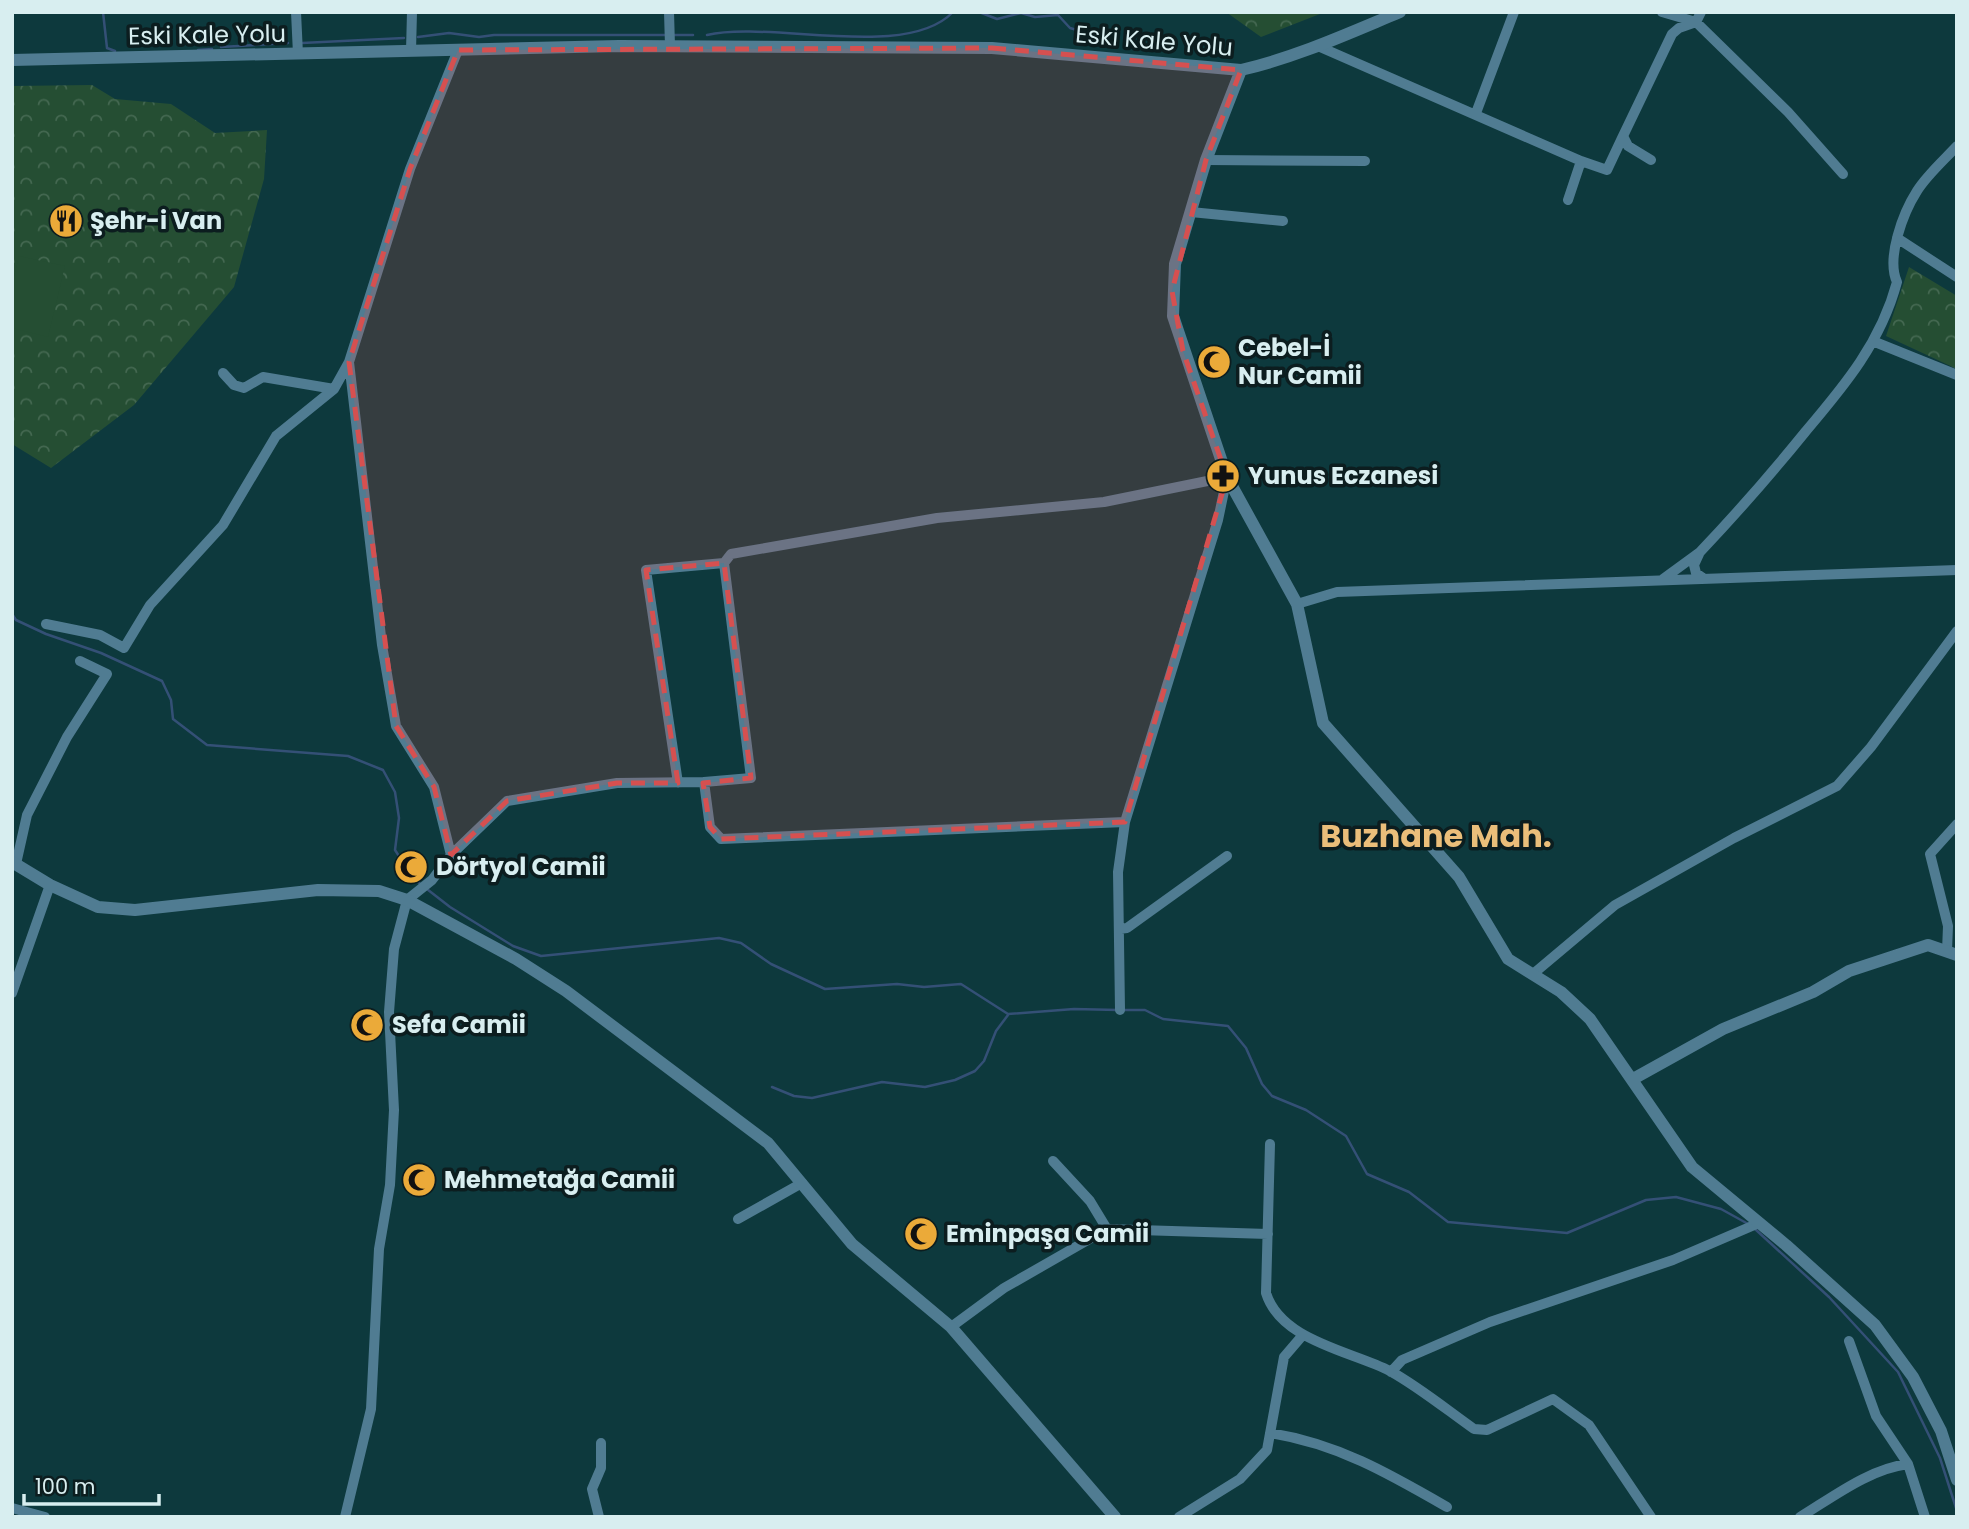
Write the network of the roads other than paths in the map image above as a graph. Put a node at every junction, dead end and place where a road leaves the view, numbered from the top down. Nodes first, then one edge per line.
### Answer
1 (296, 12) edge
2 (412, 12) edge
3 (670, 12) edge
4 (1400, 12) edge
5 (1514, 12) edge
6 (1662, 12) edge
7 (1702, 12) edge
8 (1696, 22) junction
9 (670, 44) junction
10 (1320, 47) junction
11 (458, 50) junction
12 (411, 51) junction
13 (298, 54) junction
14 (12, 60) edge
15 (1241, 70) junction
16 (1476, 113) junction
17 (1623, 136) junction
18 (1957, 146) edge
19 (1206, 160) junction
20 (1651, 160) dead end
21 (1365, 161) dead end
22 (1581, 161) junction
23 (1843, 174) dead end
24 (1568, 200) dead end
25 (1191, 212) junction
26 (1283, 221) dead end
27 (1897, 238) junction
28 (1957, 277) edge
29 (1875, 342) junction
30 (349, 362) junction
31 (223, 373) dead end
32 (1957, 375) edge
33 (334, 390) junction
34 (1227, 477) junction
35 (1700, 552) junction
36 (724, 563) junction
37 (1957, 570) edge
38 (1703, 578) junction
39 (1663, 579) junction
40 (1297, 604) junction
41 (46, 624) dead end
42 (1957, 631) edge
43 (80, 661) dead end
44 (704, 782) junction
45 (678, 783) junction
46 (1125, 822) junction
47 (1956, 826) edge
48 (452, 855) junction
49 (1227, 856) dead end
50 (14, 863) edge
51 (50, 885) junction
52 (410, 897) junction
53 (1119, 929) junction
54 (1952, 953) edge
55 (1533, 974) junction
56 (12, 993) edge
57 (1120, 1010) dead end
58 (1633, 1079) junction
59 (1270, 1144) dead end
60 (1053, 1161) dead end
61 (802, 1183) junction
62 (738, 1219) dead end
63 (1759, 1223) junction
64 (1107, 1229) junction
65 (1268, 1234) junction
66 (951, 1327) junction
67 (1302, 1336) junction
68 (1849, 1341) dead end
69 (1391, 1372) junction
70 (1270, 1433) junction
71 (601, 1443) dead end
72 (1908, 1464) junction
73 (1957, 1480) edge
74 (1645, 1505) junction
75 (1447, 1507) dead end
76 (12, 1508) edge
77 (45, 1517) edge
78 (345, 1517) edge
79 (600, 1517) edge
80 (1115, 1517) edge
81 (1180, 1517) edge
82 (1641, 1517) edge
83 (1651, 1517) edge
84 (1800, 1517) edge
85 (1925, 1517) edge

1 - 13 street
2 - 12 street
3 - 9 street
4 - 10 street, Eski Kale Yolu
5 - 16 street
6 - 8 street
7 - 8 street
8 - 17 street
8 - 23 street
9 - 11 street, Eski Kale Yolu
9 - 15 street, Eski Kale Yolu
10 - 15 street, Eski Kale Yolu
10 - 16 street
11 - 12 street, Eski Kale Yolu
11 - 30 street
12 - 13 street, Eski Kale Yolu
13 - 14 street, Eski Kale Yolu
15 - 19 street
16 - 22 street
17 - 20 street
17 - 22 street
18 - 27 street
19 - 21 street
19 - 25 street
22 - 24 street
25 - 26 street
25 - 34 street
27 - 28 street
27 - 29 street
29 - 32 street
29 - 35 street
30 - 33 street
30 - 48 street
31 - 33 street
33 - 41 street
34 - 36 street
34 - 40 street
34 - 46 street
35 - 38 street
35 - 39 street
36 - 44 street
36 - 45 street
37 - 38 street
38 - 39 street
39 - 40 street
40 - 55 street
42 - 55 street
43 - 50 street
44 - 45 street
44 - 46 street
45 - 48 street
46 - 53 street
47 - 54 street
48 - 52 street
49 - 53 street
50 - 51 street
51 - 52 street
51 - 56 street
52 - 61 street
52 - 78 street
53 - 57 street
54 - 58 street
55 - 58 street
58 - 63 street
59 - 65 street
60 - 64 street
61 - 62 street
61 - 66 street
63 - 69 street
63 - 73 street
64 - 65 street
64 - 66 street
65 - 67 street
66 - 80 street
67 - 69 street
67 - 70 street
68 - 72 street
69 - 74 street
70 - 75 street
70 - 81 street
71 - 79 street
72 - 84 street
72 - 85 street
74 - 82 street
74 - 83 street
76 - 77 street

